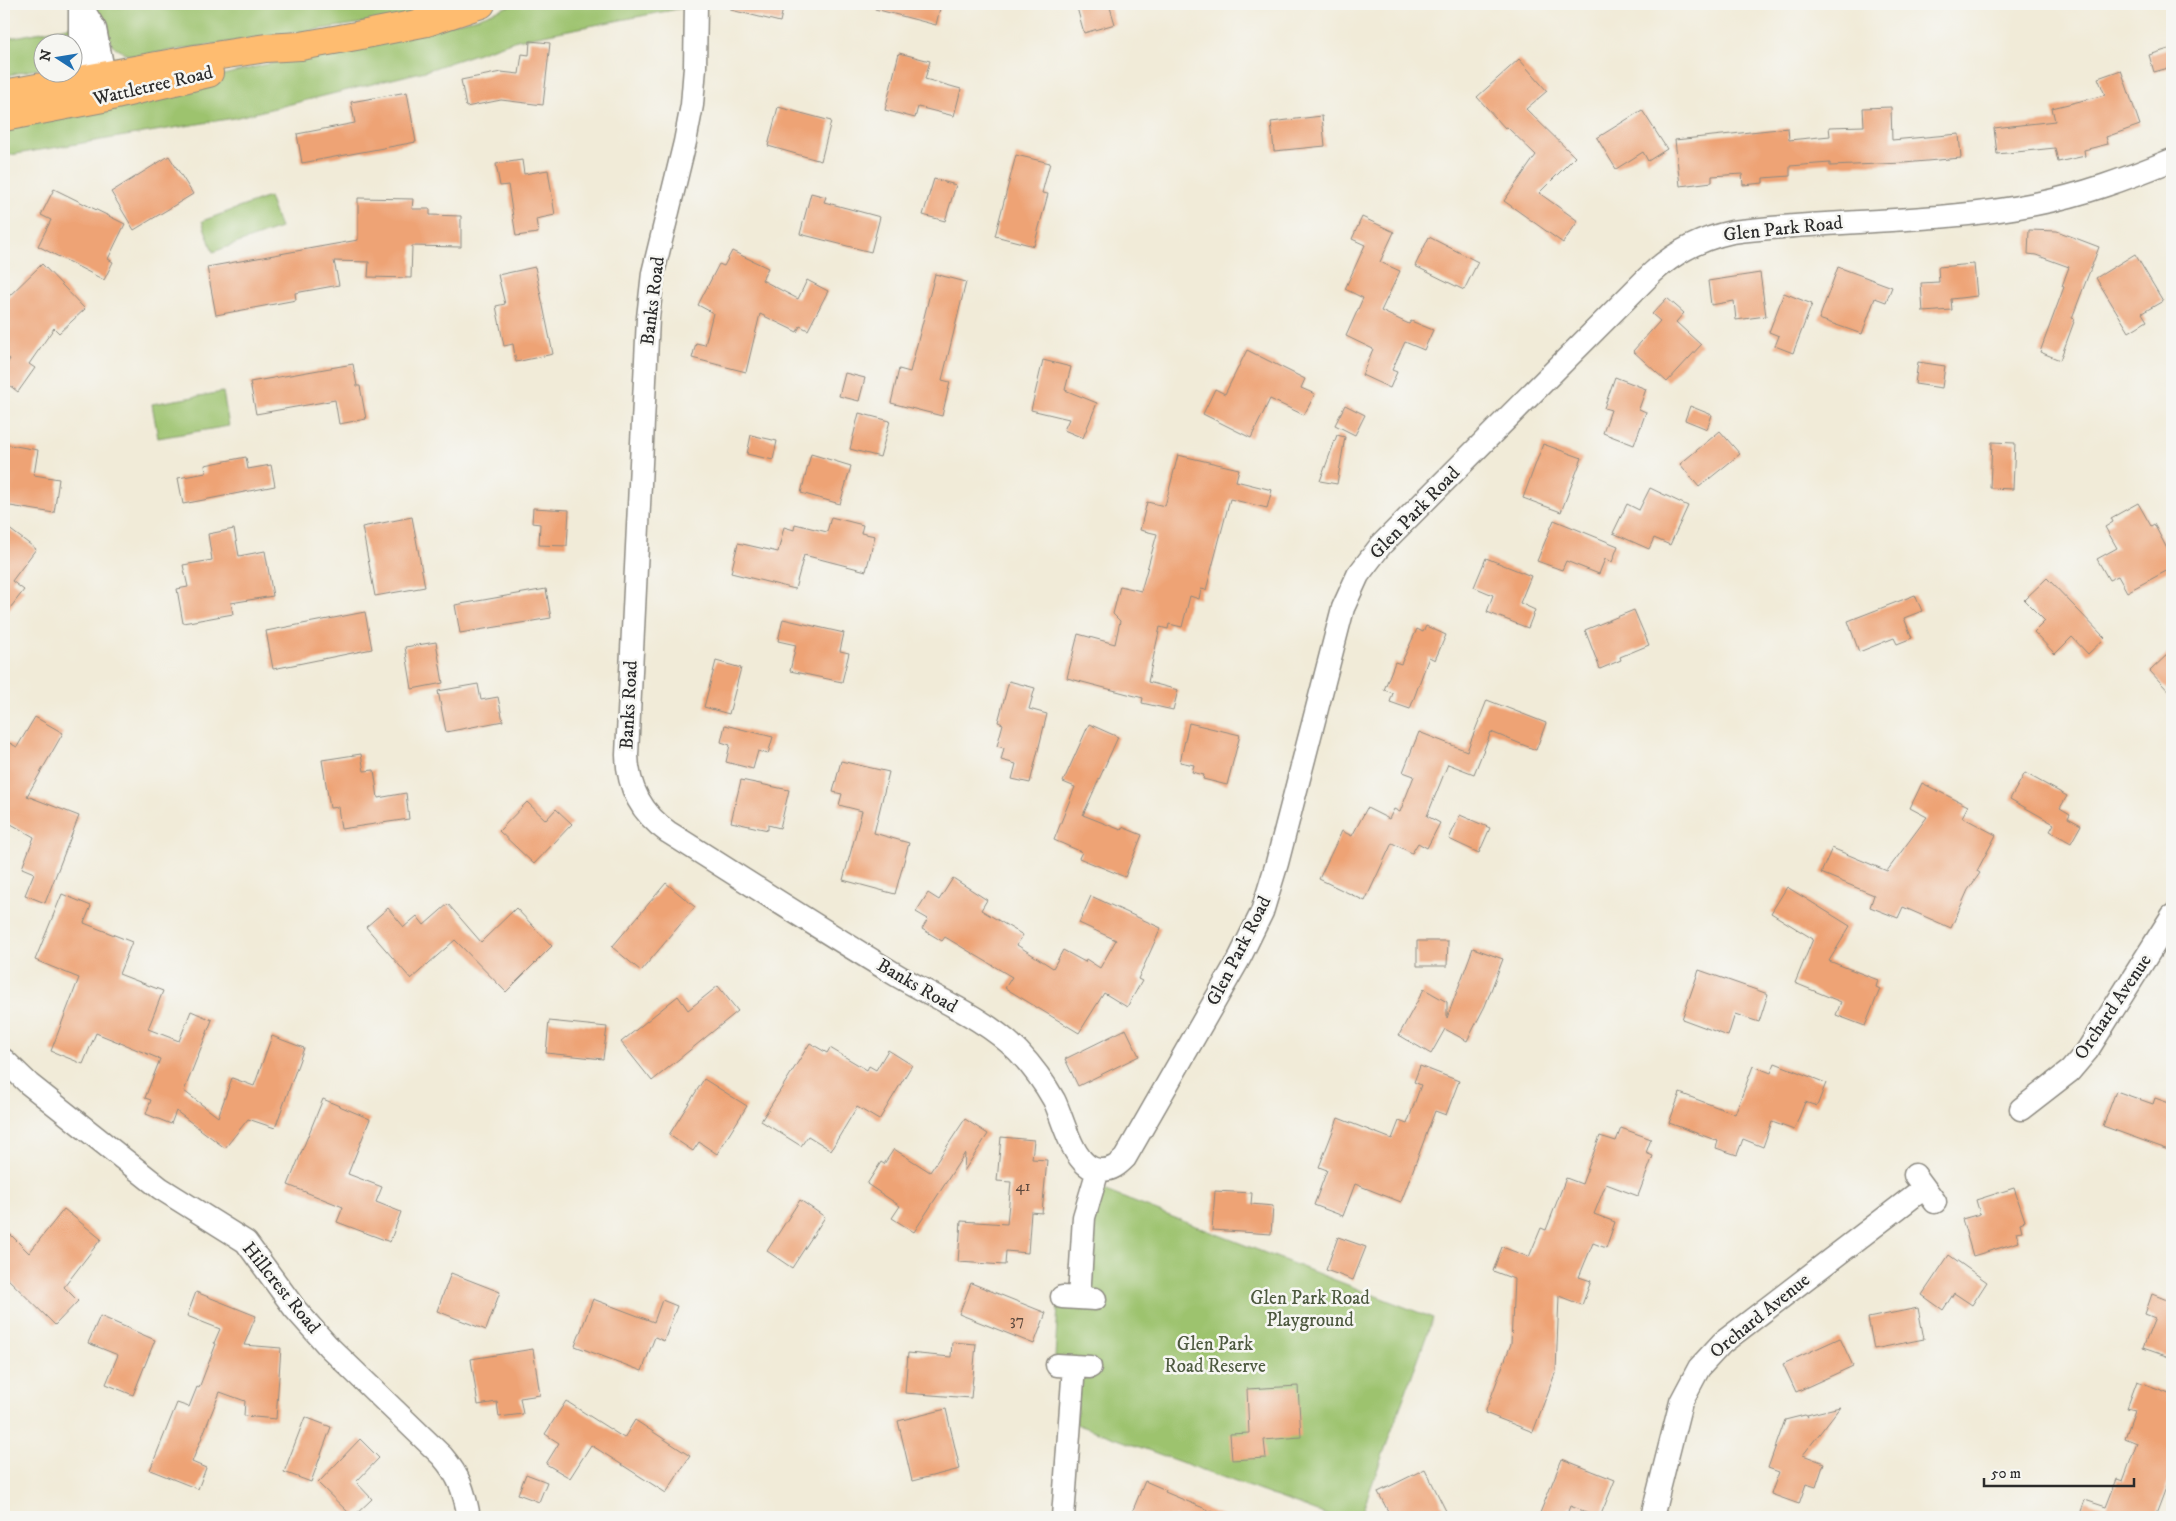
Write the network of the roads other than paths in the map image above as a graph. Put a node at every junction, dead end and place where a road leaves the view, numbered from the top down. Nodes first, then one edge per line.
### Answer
1 (481, 4) edge
2 (81, 5) edge
3 (695, 5) edge
4 (98, 87) junction
5 (4, 94) edge
6 (4, 117) edge
7 (2172, 160) edge
8 (2172, 916) edge
9 (4, 1060) edge
10 (2022, 1110) dead end
11 (1098, 1170) junction
12 (1925, 1188) dead end
13 (1079, 1298) dead end
14 (1074, 1366) dead end
15 (469, 1517) edge
16 (1063, 1517) edge
17 (1652, 1517) edge

1 - 4 main road, Wattletree Road
2 - 4 street
3 - 11 street, Banks Road
4 - 5 main road, Wattletree Road
4 - 6 main road, Wattletree Road
7 - 11 street, Glen Park Road
8 - 10 street, Orchard Avenue
9 - 15 street, Hillcrest Road
11 - 13 street
12 - 17 street, Orchard Avenue
14 - 16 street

